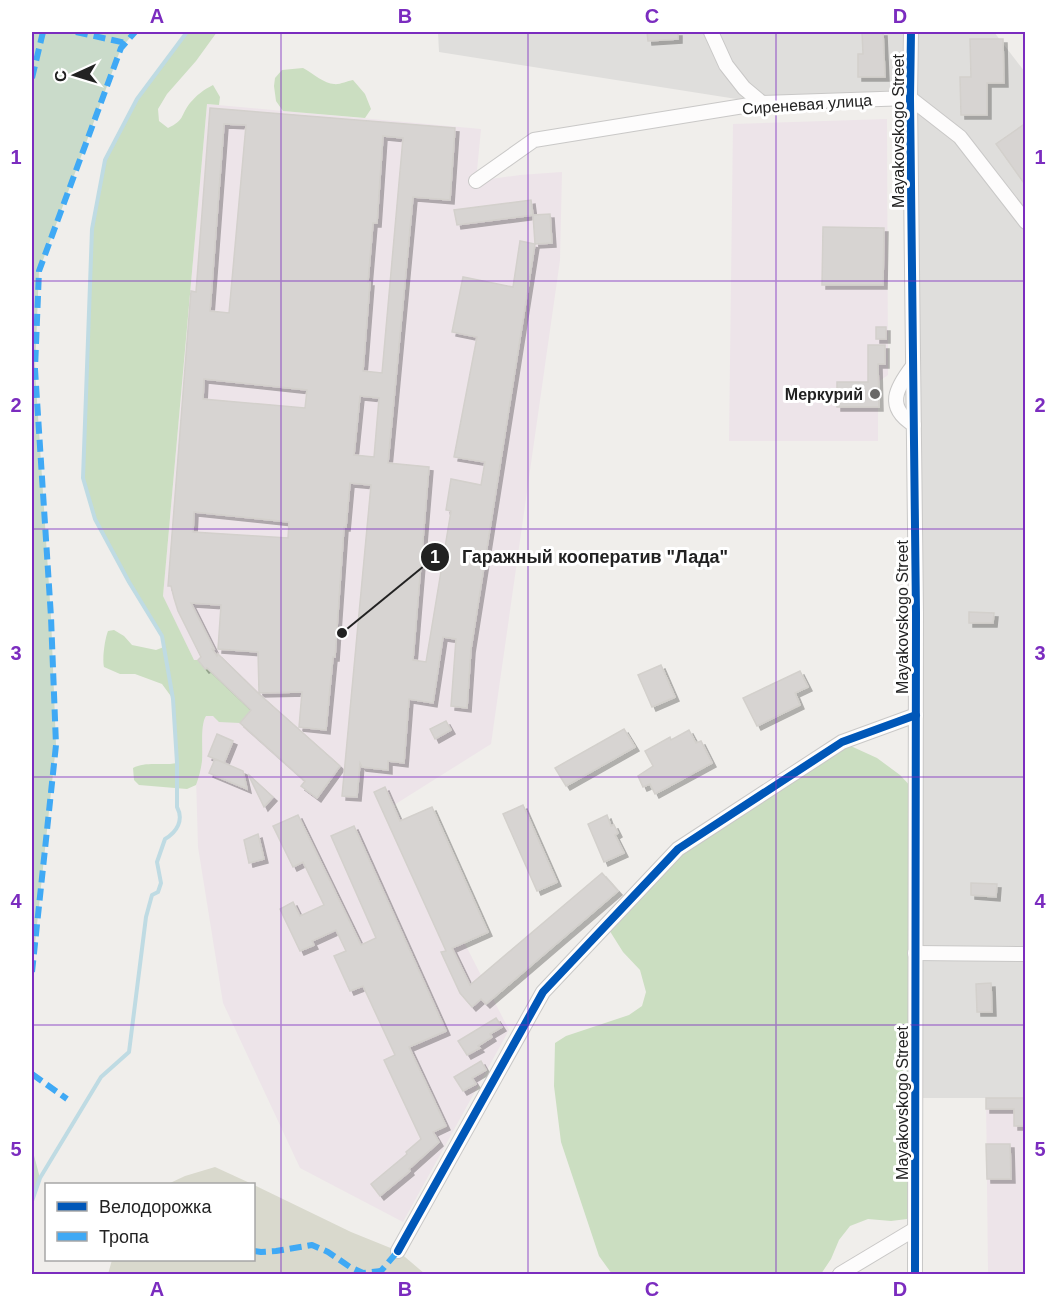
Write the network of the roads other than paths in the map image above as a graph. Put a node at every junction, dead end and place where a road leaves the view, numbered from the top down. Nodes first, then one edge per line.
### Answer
1 (711, 32) edge
2 (911, 32) edge
3 (910, 98) junction
4 (762, 103) junction
5 (476, 181) dead end
6 (1026, 222) edge
7 (916, 715) junction
8 (915, 953) junction
9 (1026, 954) edge
10 (915, 1229) junction
11 (398, 1251) dead end
12 (840, 1275) edge
13 (915, 1275) edge

1 - 4 street
2 - 3 street, Mayakovskogo Street
3 - 4 street, Сиреневая улица
3 - 6 street
3 - 7 street, Mayakovskogo Street
4 - 5 street, Сиреневая улица
7 - 8 street, Mayakovskogo Street
7 - 11 street
8 - 9 street
8 - 10 street, Mayakovskogo Street
10 - 12 street
10 - 13 street, Mayakovskogo Street

